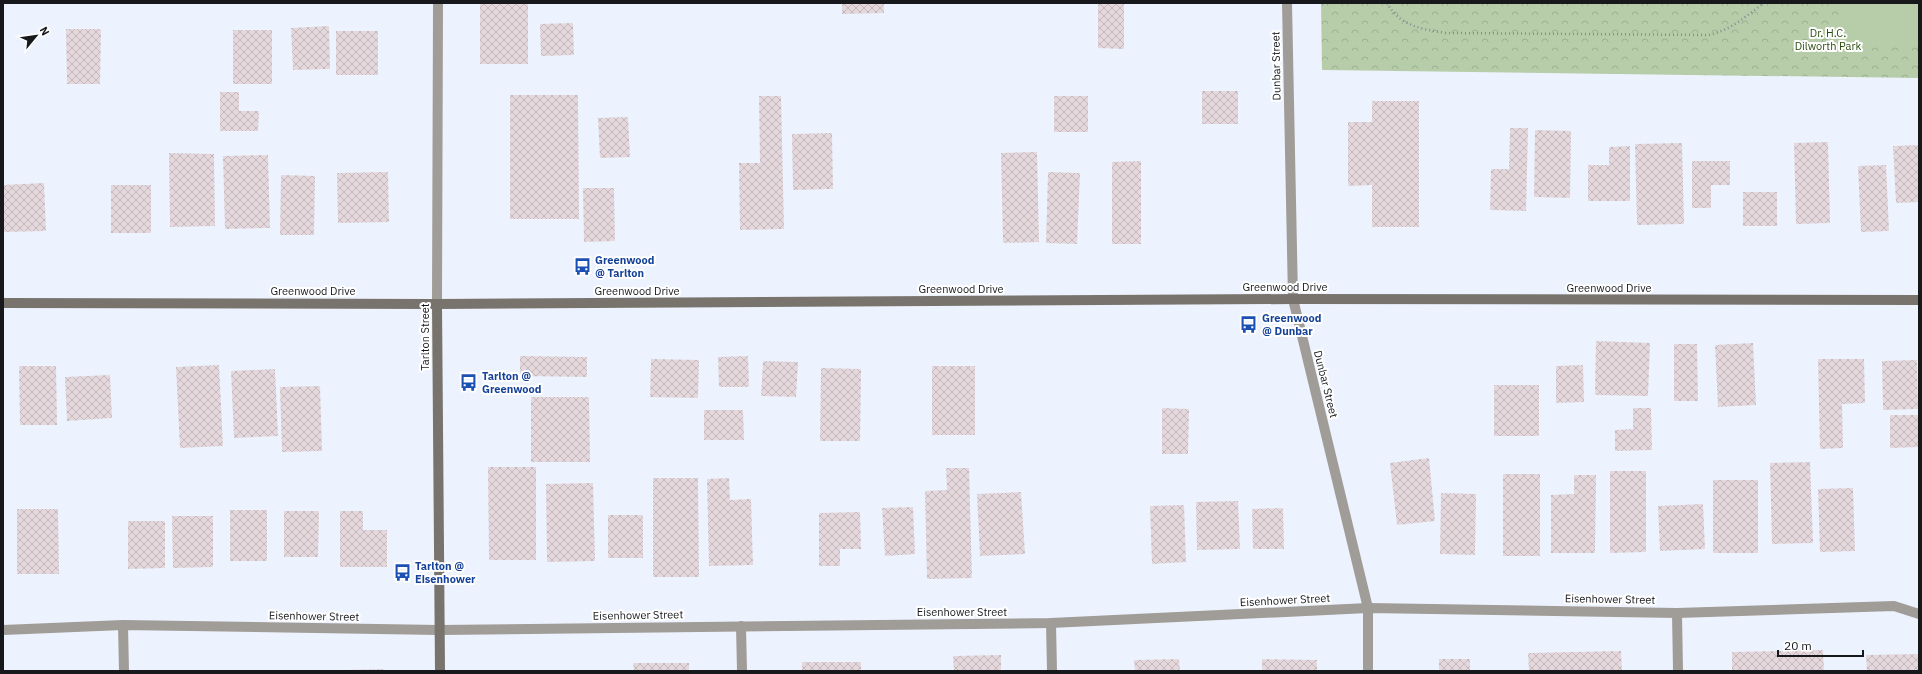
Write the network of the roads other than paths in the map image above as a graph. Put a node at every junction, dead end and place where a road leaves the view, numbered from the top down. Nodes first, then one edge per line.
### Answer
1 (438, 3) edge
2 (1287, 3) edge
3 (1292, 299) junction
4 (1919, 300) edge
5 (3, 303) edge
6 (437, 304) junction
7 (1368, 608) junction
8 (1677, 613) junction
9 (1919, 614) edge
10 (1051, 623) junction
11 (124, 625) junction
12 (741, 626) junction
13 (3, 630) edge
14 (439, 630) junction
15 (124, 671) edge
16 (440, 671) edge
17 (742, 671) edge
18 (1052, 671) edge
19 (1368, 671) edge
20 (1678, 671) edge

1 - 6 street, Tarlton Street
2 - 3 street, Dunbar Street
3 - 4 main road, Greenwood Drive
3 - 6 main road, Greenwood Drive
3 - 7 street, Dunbar Street
5 - 6 main road, Greenwood Drive
6 - 14 main road, Tarlton Street
7 - 8 street, Eisenhower Street
7 - 10 street, Eisenhower Street
7 - 19 street, Dunbar Street
8 - 9 street, Eisenhower Street
8 - 20 street
10 - 12 street, Eisenhower Street
10 - 18 street
11 - 13 street, Eisenhower Street
11 - 14 street, Eisenhower Street
11 - 15 street
12 - 14 street, Eisenhower Street
12 - 17 street
14 - 16 main road, Tarlton Street

